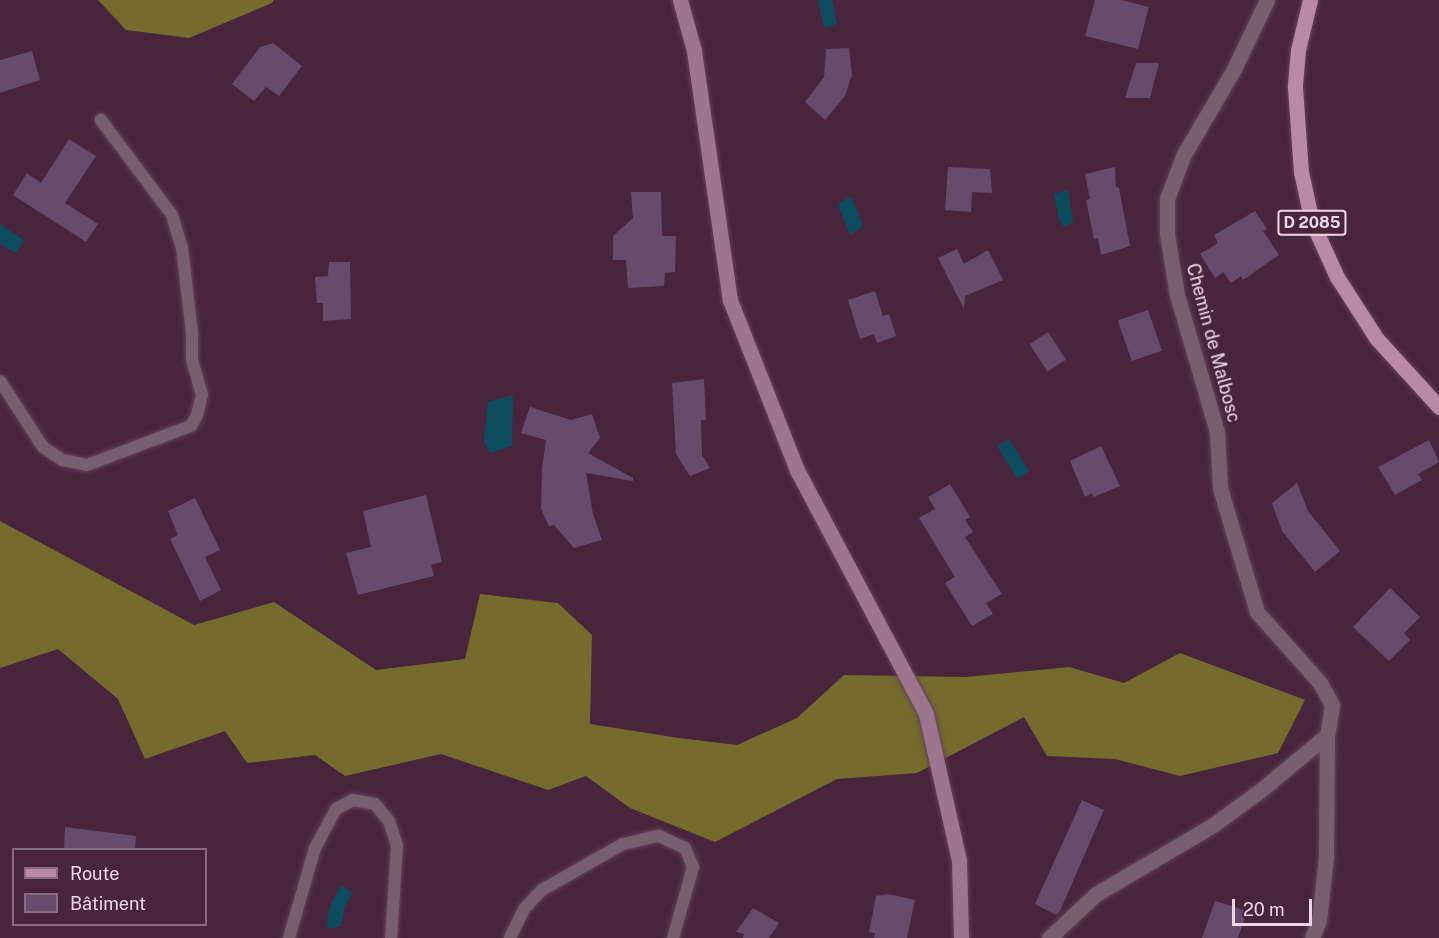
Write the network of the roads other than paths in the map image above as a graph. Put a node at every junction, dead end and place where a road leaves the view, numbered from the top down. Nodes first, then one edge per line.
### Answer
1 (680, 0) edge
2 (1267, 0) edge
3 (1310, 0) edge
4 (101, 120) dead end
5 (0, 381) edge
6 (1439, 407) edge
7 (1327, 735) junction
8 (289, 938) edge
9 (391, 938) edge
10 (510, 938) edge
11 (673, 938) edge
12 (961, 938) edge
13 (1049, 938) edge
14 (1312, 938) edge

1 - 12 main road
2 - 7 street, Chemin de Malbosc
3 - 6 main road, D 2085
4 - 5 lane
7 - 13 street
7 - 14 street, Chemin de Malbosc
8 - 9 lane
10 - 11 lane

